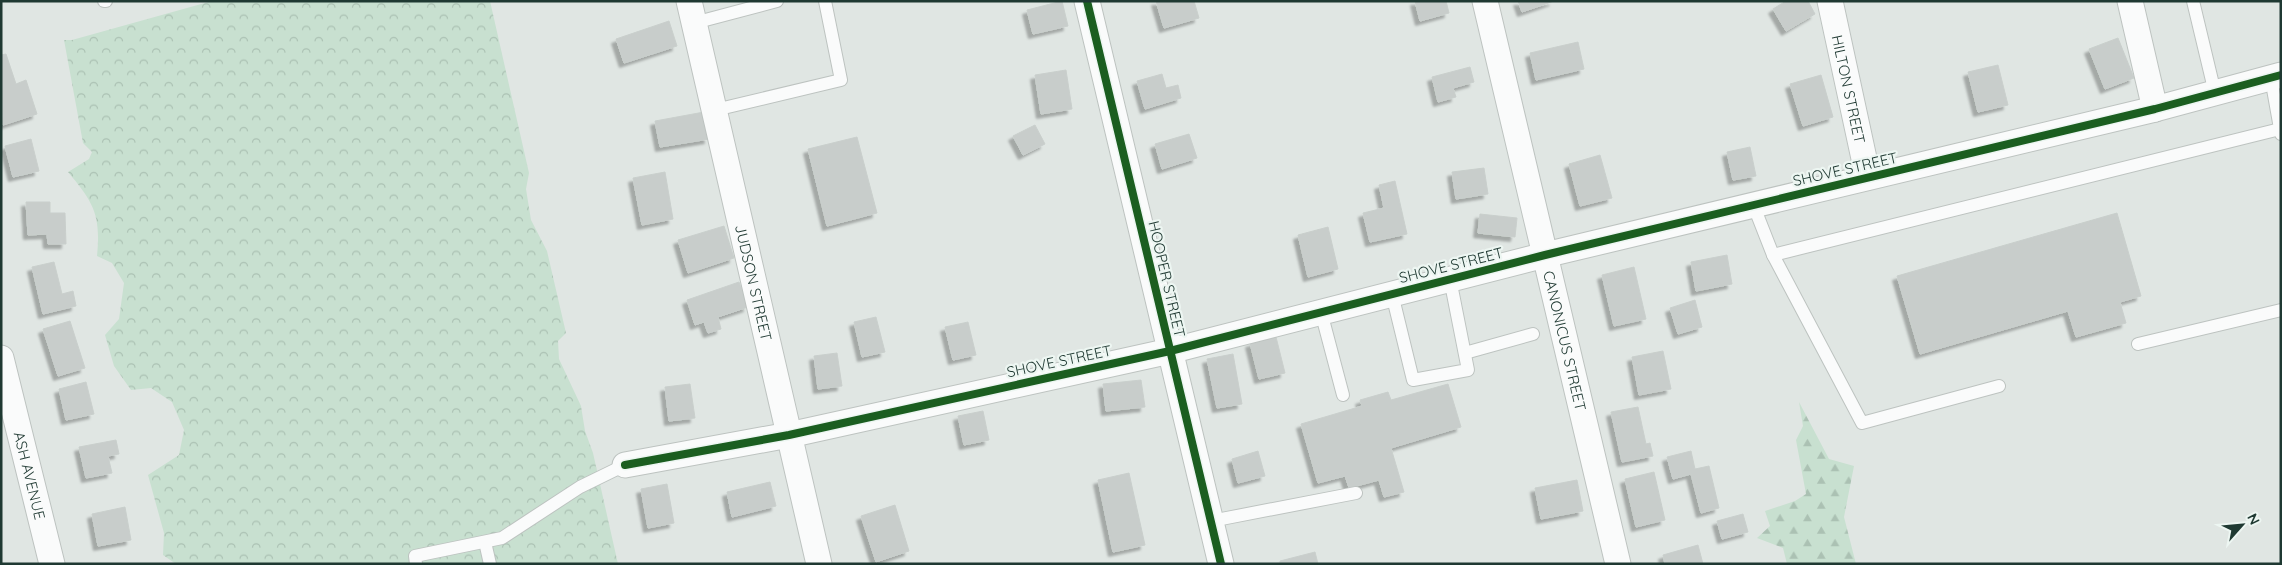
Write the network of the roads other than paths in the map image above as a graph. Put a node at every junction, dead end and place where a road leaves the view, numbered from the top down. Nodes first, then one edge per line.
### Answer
1 (776, 1) edge
2 (825, 1) edge
3 (1087, 1) edge
4 (1485, 1) edge
5 (1830, 1) edge
6 (2130, 1) edge
7 (2193, 1) edge
8 (692, 12) edge
9 (2276, 76) edge
10 (2215, 93) junction
11 (2155, 109) junction
12 (714, 110) junction
13 (2280, 131) edge
14 (1868, 177) junction
15 (1753, 204) junction
16 (1545, 255) junction
17 (1774, 255) junction
18 (1450, 279) junction
19 (1392, 294) junction
20 (2281, 310) edge
21 (1321, 312) junction
22 (1533, 334) dead end
23 (2138, 344) dead end
24 (1170, 351) junction
25 (1464, 353) junction
26 (1, 358) edge
27 (1999, 386) dead end
28 (1343, 395) dead end
29 (789, 435) junction
30 (625, 464) joint
31 (1356, 493) dead end
32 (1211, 521) junction
33 (485, 542) junction
34 (52, 564) edge
35 (416, 564) edge
36 (490, 564) edge
37 (819, 564) edge
38 (1221, 564) edge
39 (1618, 564) edge

1 - 8 lane
2 - 12 lane
3 - 24 street, HOOPER STREET
4 - 16 street, CANONICUS STREET
5 - 14 street, HILTON STREET
6 - 11 street
7 - 10 lane
8 - 12 street, JUDSON STREET
9 - 10 street, SHOVE STREET
9 - 13 lane
10 - 11 street, SHOVE STREET
11 - 14 street, SHOVE STREET
12 - 29 street, JUDSON STREET
13 - 17 lane
14 - 15 street, SHOVE STREET
15 - 16 street, SHOVE STREET
15 - 17 lane
16 - 18 street, SHOVE STREET
16 - 39 street, CANONICUS STREET
17 - 27 lane
18 - 19 street, SHOVE STREET
18 - 25 lane
19 - 21 street, SHOVE STREET
19 - 25 lane
20 - 23 lane
21 - 24 street, SHOVE STREET
21 - 28 lane
22 - 25 lane
24 - 29 street, SHOVE STREET
24 - 32 street, HOOPER STREET
26 - 34 street, ASH AVENUE
29 - 30 street, SHOVE STREET
29 - 37 street, JUDSON STREET
30 - 33 lane
31 - 32 lane
32 - 38 street, HOOPER STREET
33 - 35 lane
33 - 36 lane

